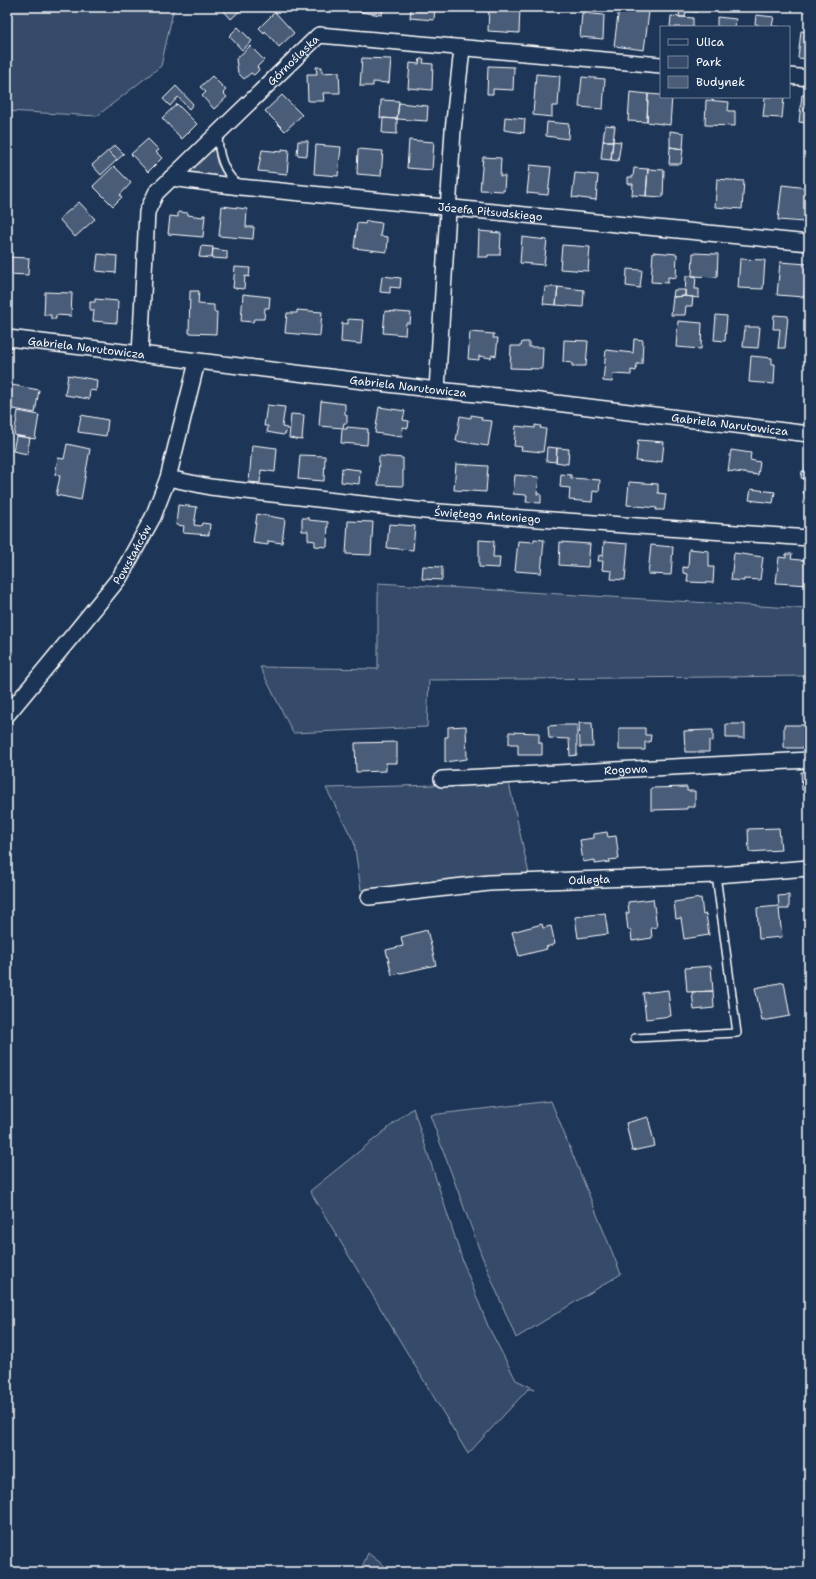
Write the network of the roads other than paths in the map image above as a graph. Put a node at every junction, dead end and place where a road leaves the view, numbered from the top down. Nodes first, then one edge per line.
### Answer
1 (462, 49) junction
2 (660, 65) edge
3 (790, 76) edge
4 (809, 78) edge
5 (218, 134) junction
6 (171, 178) junction
7 (240, 187) junction
8 (449, 207) junction
9 (809, 243) edge
10 (8, 338) edge
11 (140, 355) junction
12 (197, 362) junction
13 (438, 390) junction
14 (809, 434) edge
15 (168, 478) junction
16 (809, 538) edge
17 (7, 715) edge
18 (809, 760) edge
19 (442, 779) dead end
20 (809, 868) edge
21 (716, 875) junction
22 (369, 897) dead end
23 (635, 1038) dead end

1 - 2 street, Górnośląska
1 - 5 street, Górnośląska
1 - 8 street
3 - 4 street
5 - 6 street, Górnośląska
5 - 7 lane
6 - 7 street, Józefa Piłsudskiego
6 - 11 street, Górnośląska
7 - 8 street, Józefa Piłsudskiego
8 - 9 street, Józefa Piłsudskiego
8 - 13 street
10 - 11 street, Gabriela Narutowicza
11 - 12 street, Gabriela Narutowicza
12 - 13 street, Gabriela Narutowicza
12 - 15 street, Powstańców
13 - 14 street, Gabriela Narutowicza
15 - 16 street, Świętego Antoniego
15 - 17 street, Powstańców
18 - 19 street, Rogowa
20 - 21 street, Odległa
21 - 22 street, Odległa
21 - 23 lane

